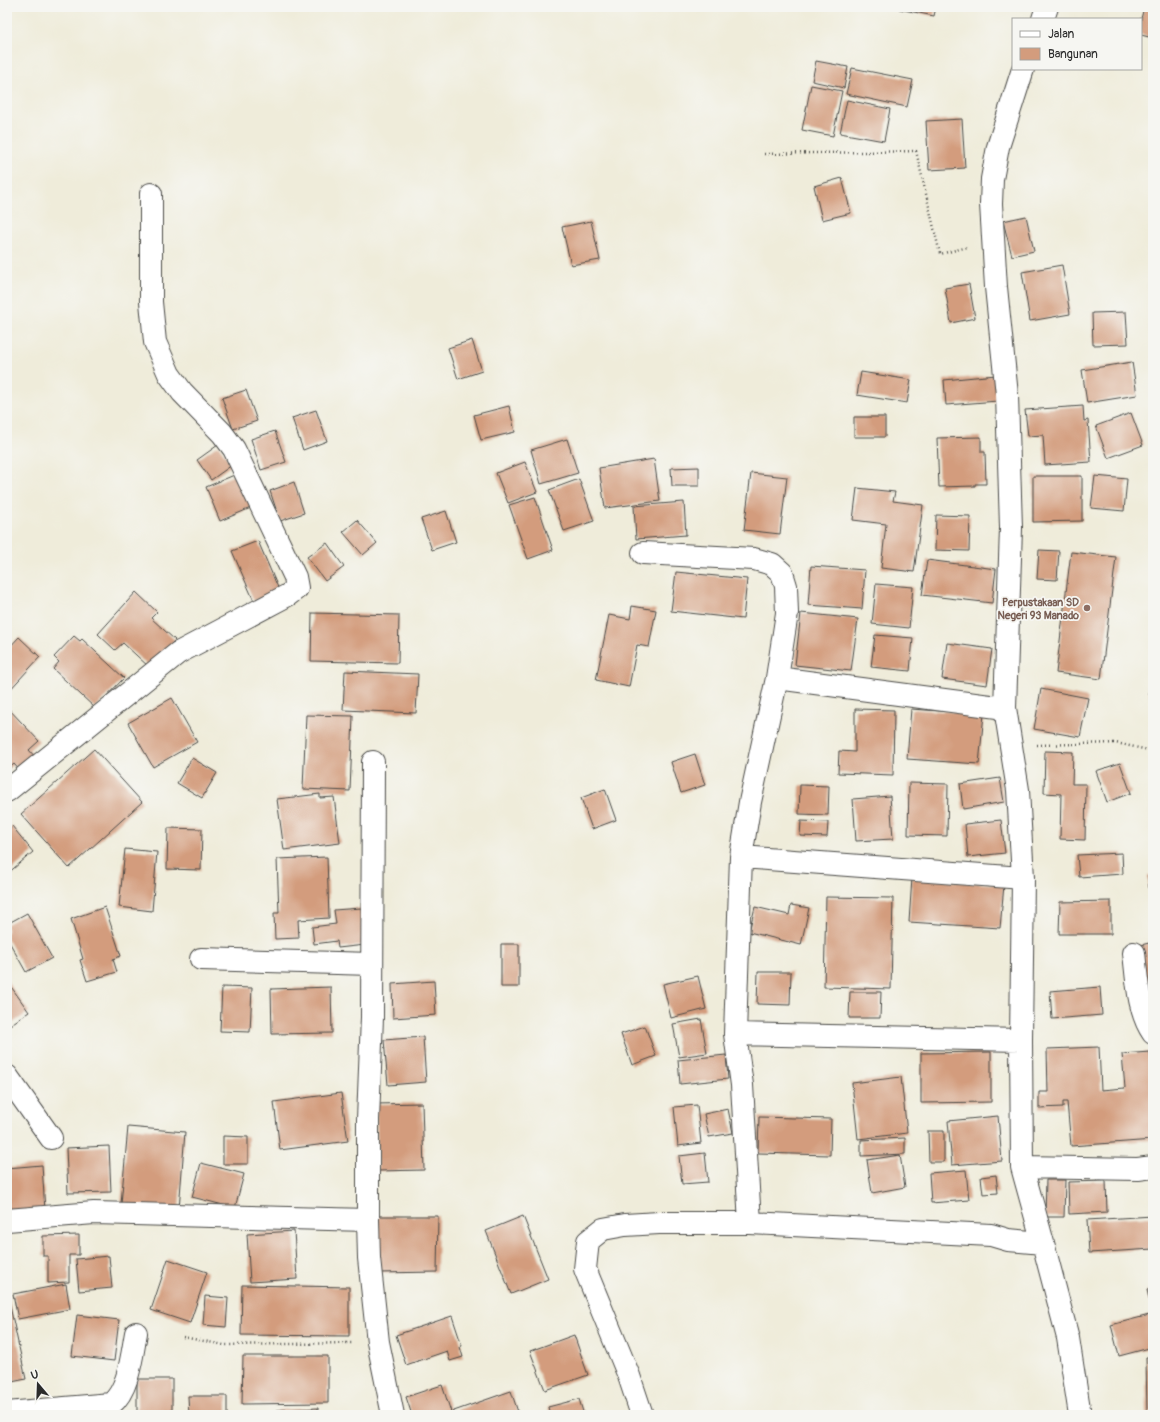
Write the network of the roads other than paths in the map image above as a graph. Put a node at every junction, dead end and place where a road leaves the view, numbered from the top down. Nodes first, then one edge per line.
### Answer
1 (1047, 7) edge
2 (1043, 18) edge
3 (1023, 70) edge
4 (151, 194) dead end
5 (643, 553) dead end
6 (777, 678) junction
7 (1005, 708) junction
8 (373, 762) dead end
9 (7, 790) edge
10 (741, 857) junction
11 (1023, 878) junction
12 (1134, 953) dead end
13 (201, 959) dead end
14 (372, 964) junction
15 (1153, 1033) edge
16 (735, 1034) junction
17 (1021, 1040) junction
18 (7, 1076) edge
19 (51, 1138) dead end
20 (1022, 1167) junction
21 (1153, 1167) edge
22 (7, 1220) edge
23 (368, 1220) junction
24 (750, 1223) junction
25 (1043, 1243) junction
26 (136, 1333) dead end
27 (7, 1413) edge
28 (393, 1415) edge
29 (642, 1415) edge
30 (1080, 1415) edge

1 - 2 street
3 - 7 street
4 - 9 street
5 - 6 street
6 - 7 street
6 - 10 street
7 - 11 street
8 - 14 street
10 - 11 street
10 - 16 street
11 - 17 street
12 - 15 street
13 - 14 street
14 - 23 street
16 - 17 street
16 - 24 street
17 - 20 street
18 - 19 street
20 - 21 street
20 - 25 street
22 - 23 street
23 - 28 street
24 - 25 street
24 - 29 street
25 - 30 street
26 - 27 street

